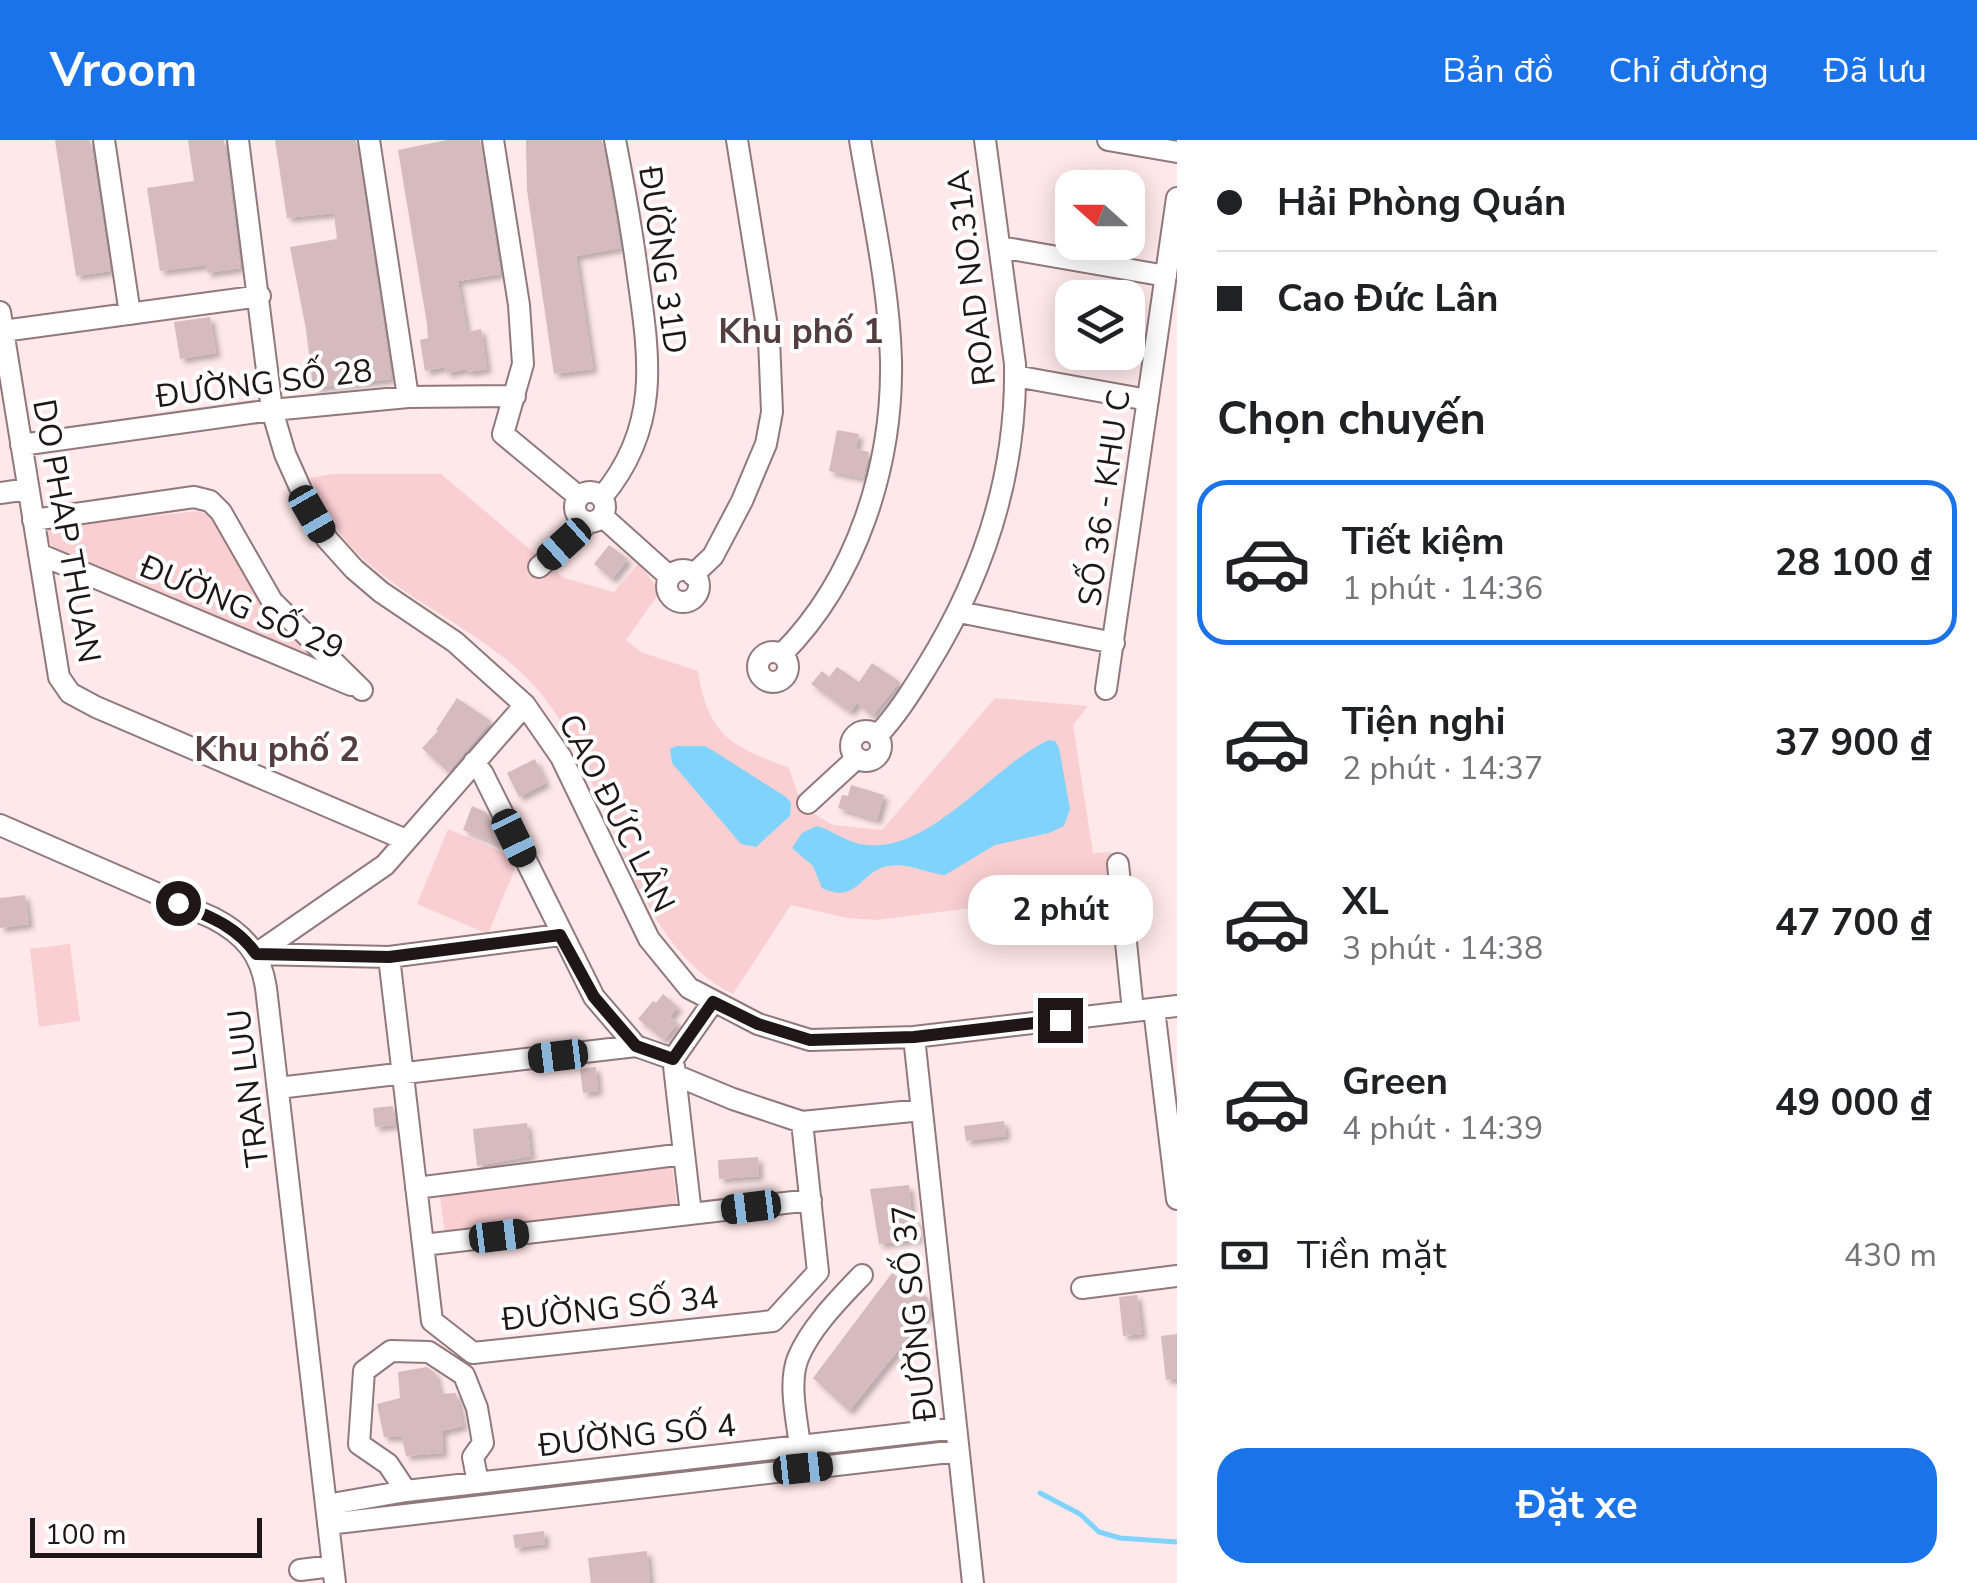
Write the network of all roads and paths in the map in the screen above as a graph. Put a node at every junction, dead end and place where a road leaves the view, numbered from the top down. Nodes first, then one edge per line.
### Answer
1 (104, 140) edge
2 (238, 140) edge
3 (369, 140) edge
4 (493, 140) edge
5 (616, 140) edge
6 (738, 140) edge
7 (860, 140) edge
8 (985, 140) edge
9 (1108, 140) edge
10 (1177, 152) edge
11 (1177, 198) edge
12 (1000, 247) junction
13 (1166, 276) junction
14 (260, 296) junction
15 (130, 314) junction
16 (2, 322) edge
17 (1015, 376) junction
18 (515, 396) junction
19 (408, 397) junction
20 (1148, 400) junction
21 (272, 410) junction
22 (21, 445) junction
23 (28, 489) junction
24 (0, 493) edge
25 (598, 512) junction
26 (33, 520) junction
27 (39, 554) junction
28 (539, 567) dead end
29 (693, 574) junction
30 (670, 576) junction
31 (959, 612) junction
32 (1114, 644) junction
33 (782, 654) dead end
34 (1106, 689) dead end
35 (525, 705) junction
36 (474, 762) junction
37 (808, 803) dead end
38 (0, 825) edge
39 (406, 840) junction
40 (1118, 864) dead end
41 (560, 935) junction
42 (256, 954) junction
43 (389, 957) junction
44 (713, 1002) junction
45 (1177, 1006) edge
46 (1143, 1010) junction
47 (914, 1037) junction
48 (636, 1046) junction
49 (674, 1067) junction
50 (403, 1074) junction
51 (278, 1088) junction
52 (922, 1110) junction
53 (802, 1122) junction
54 (684, 1154) junction
55 (416, 1188) junction
56 (1177, 1199) edge
57 (811, 1200) junction
58 (691, 1214) junction
59 (422, 1245) junction
60 (862, 1275) dead end
61 (1177, 1276) edge
62 (1082, 1288) dead end
63 (956, 1428) junction
64 (800, 1446) junction
65 (958, 1451) junction
66 (478, 1483) junction
67 (406, 1491) junction
68 (327, 1514) junction
69 (300, 1570) dead end
70 (334, 1574) edge
71 (972, 1583) edge

1 - 15 street
2 - 14 street, CAO ĐỨC LÂN
3 - 19 street
4 - 18 street
5 - 25 street, ĐƯỜNG 31D
6 - 29 street
7 - 33 street
8 - 12 street, ROAD NO.31A
9 - 10 street
11 - 13 street, SỐ 36 - KHU C
12 - 13 street
12 - 17 street, ROAD NO.31A
13 - 20 street, SỐ 36 - KHU C
14 - 15 street
14 - 21 street, CAO ĐỨC LÂN
15 - 16 street
16 - 22 street, DO PHAP THUAN
17 - 20 street
17 - 31 street, ROAD NO.31A
18 - 19 street, ĐƯỜNG SỐ 28
18 - 25 street
19 - 21 street, ĐƯỜNG SỐ 28
20 - 32 street, SỐ 36 - KHU C
21 - 22 street, ĐƯỜNG SỐ 28
21 - 35 street, CAO ĐỨC LÂN
22 - 23 street, DO PHAP THUAN
23 - 24 street
23 - 26 street, DO PHAP THUAN
25 - 28 street, ĐƯỜNG 31D
25 - 30 street
26 - 27 street, DO PHAP THUAN
26 - 27 street, ĐƯỜNG SỐ 29
27 - 39 street, DO PHAP THUAN
29 - 30 street
29 - 30 street
31 - 32 street
31 - 37 street, ROAD NO.31A
32 - 34 street, SỐ 36 - KHU C
35 - 36 street
35 - 44 street, CAO ĐỨC LÂN
36 - 39 street
36 - 41 street
38 - 42 street
39 - 42 street
40 - 46 street
41 - 43 street
41 - 48 street
42 - 43 street
42 - 51 street, TRAN LUU
43 - 50 street, ĐƯỜNG SỐ 34
44 - 47 street, CAO ĐỨC LÂN
44 - 49 street
45 - 46 street, CAO ĐỨC LÂN
46 - 47 street, CAO ĐỨC LÂN
46 - 56 street
47 - 52 street, ĐƯỜNG SỐ 37
48 - 49 street
48 - 50 street
49 - 53 street
49 - 54 street
50 - 51 street
50 - 55 street, ĐƯỜNG SỐ 34
51 - 68 street, TRAN LUU
52 - 53 street
52 - 63 street, ĐƯỜNG SỐ 37
53 - 57 street, ĐƯỜNG SỐ 34
54 - 55 street
54 - 58 street
55 - 59 street, ĐƯỜNG SỐ 34
57 - 58 street
57 - 59 street, ĐƯỜNG SỐ 34
58 - 59 street
60 - 64 street
61 - 62 street
63 - 64 street, ĐƯỜNG SỐ 4
63 - 65 street, ĐƯỜNG SỐ 37
64 - 66 street, ĐƯỜNG SỐ 4
65 - 68 street, ĐƯỜNG SỐ 4
65 - 71 street, ĐƯỜNG SỐ 37
66 - 67 street, ĐƯỜNG SỐ 4
66 - 67 street
67 - 68 street, ĐƯỜNG SỐ 4
68 - 70 street, TRAN LUU
69 - 70 street

